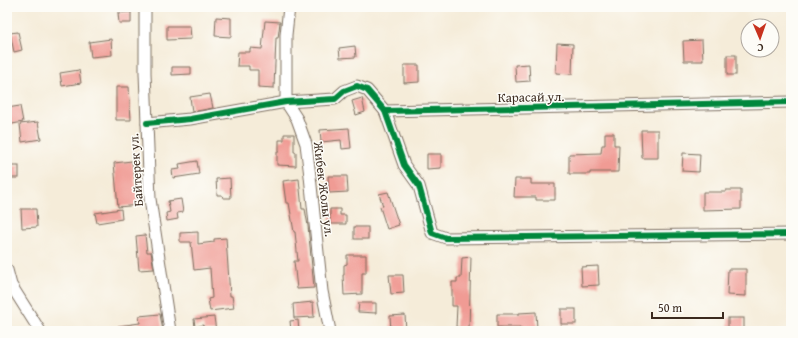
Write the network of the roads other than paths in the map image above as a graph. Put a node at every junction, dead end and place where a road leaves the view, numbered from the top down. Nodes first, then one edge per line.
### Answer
1 (144, 7) edge
2 (288, 7) edge
3 (286, 102) junction
4 (791, 102) edge
5 (384, 111) junction
6 (147, 123) junction
7 (791, 234) edge
8 (7, 270) edge
9 (40, 331) edge
10 (170, 331) edge
11 (330, 331) edge

1 - 6 street, Байтерек ул.
2 - 3 street
3 - 5 street
3 - 6 street
3 - 11 street, Жибек Жолы ул.
4 - 5 street, Карасай ул.
5 - 7 street
6 - 10 street, Байтерек ул.
8 - 9 street

